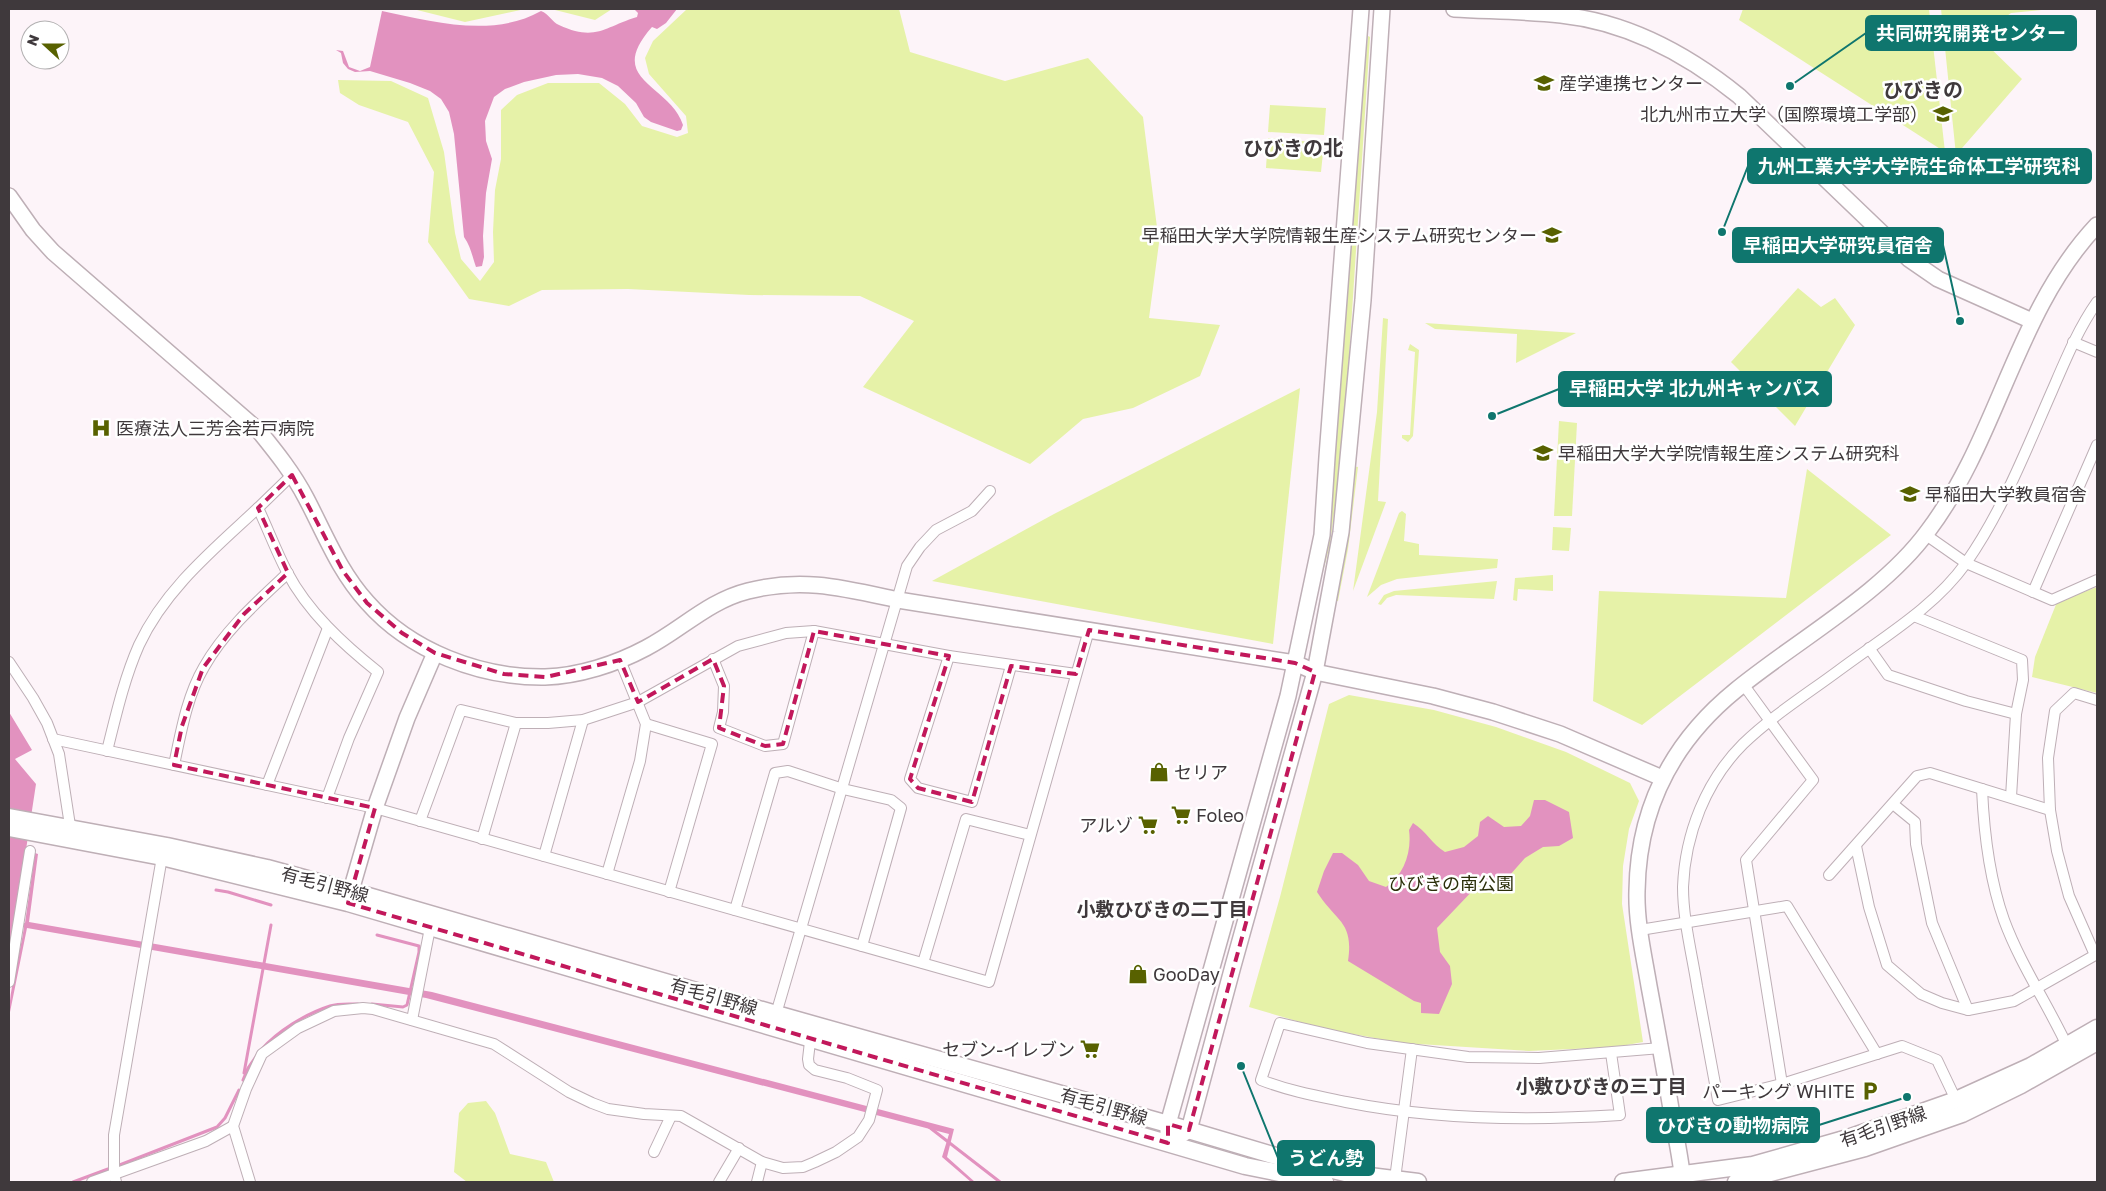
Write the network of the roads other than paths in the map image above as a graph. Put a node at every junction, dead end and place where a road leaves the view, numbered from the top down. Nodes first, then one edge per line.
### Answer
1 (1361, 9) edge
2 (1382, 9) edge
3 (1454, 9) edge
4 (9, 196) edge
5 (2097, 225) edge
6 (2097, 302) edge
7 (2032, 321) junction
8 (2073, 342) junction
9 (2097, 352) edge
10 (2097, 445) edge
11 (292, 475) junction
12 (990, 492) dead end
13 (258, 508) junction
14 (1926, 535) junction
15 (1966, 563) junction
16 (288, 573) junction
17 (2097, 580) edge
18 (2032, 592) junction
19 (898, 600) junction
20 (1914, 616) junction
21 (328, 628) junction
22 (1089, 630) junction
23 (814, 631) junction
24 (884, 645) junction
25 (1869, 648) junction
26 (436, 653) junction
27 (949, 656) junction
28 (713, 659) junction
29 (620, 660) junction
30 (9, 662) edge
31 (1295, 663) junction
32 (1011, 666) junction
33 (1315, 672) junction
34 (1076, 674) junction
35 (1743, 684) junction
36 (2097, 700) edge
37 (638, 702) junction
38 (2016, 714) junction
39 (583, 720) junction
40 (1770, 722) junction
41 (516, 723) junction
42 (646, 724) junction
43 (53, 739) junction
44 (108, 751) junction
45 (174, 765) junction
46 (1662, 778) junction
47 (267, 785) junction
48 (843, 789) junction
49 (1982, 789) junction
50 (2011, 797) junction
51 (327, 798) junction
52 (1893, 804) junction
53 (375, 808) junction
54 (2050, 810) junction
55 (9, 816) edge
56 (420, 821) junction
57 (9, 828) edge
58 (68, 833) junction
59 (1030, 835) junction
60 (482, 838) junction
61 (1856, 846) junction
62 (30, 851) dead end
63 (544, 856) junction
64 (162, 857) junction
65 (607, 874) junction
66 (1829, 875) dead end
67 (670, 892) junction
68 (350, 897) junction
69 (735, 910) junction
70 (1754, 910) junction
71 (1686, 921) junction
72 (430, 928) junction
73 (802, 929) junction
74 (1640, 930) junction
75 (862, 946) junction
76 (2096, 954) edge
77 (923, 964) junction
78 (9, 982) edge
79 (2036, 988) junction
80 (1968, 1010) junction
81 (776, 1014) junction
82 (412, 1020) junction
83 (2097, 1028) edge
84 (812, 1031) junction
85 (2097, 1042) edge
86 (1661, 1048) junction
87 (1412, 1049) junction
88 (2069, 1050) junction
89 (1611, 1053) junction
90 (1877, 1054) junction
91 (1782, 1084) junction
92 (1956, 1100) junction
93 (1404, 1112) junction
94 (671, 1116) junction
95 (1168, 1124) junction
96 (233, 1126) junction
97 (1189, 1130) junction
98 (1168, 1143) junction
99 (739, 1148) junction
100 (654, 1152) dead end
101 (762, 1162) junction
102 (115, 1178) edge
103 (1395, 1179) junction
104 (1682, 1179) edge
105 (92, 1182) edge
106 (250, 1182) edge
107 (719, 1182) edge
108 (757, 1182) edge
109 (1325, 1182) edge
110 (1418, 1182) edge
111 (1623, 1182) edge
112 (1736, 1182) edge

1 - 31 street
2 - 33 street
3 - 7 street
4 - 11 street
5 - 7 street
6 - 8 street
7 - 14 street
8 - 9 street
8 - 15 street
10 - 18 street
11 - 13 street
11 - 26 street
12 - 19 street
13 - 16 street
13 - 44 street
14 - 15 street
14 - 35 street
15 - 18 street
15 - 20 street
16 - 21 street
16 - 45 street
17 - 18 street
19 - 22 street
19 - 24 street
19 - 29 street
20 - 25 street
20 - 38 street
21 - 47 street
21 - 51 street
22 - 31 street
22 - 34 street
23 - 24 street
23 - 28 street
23 - 28 street
24 - 27 street
24 - 48 street
25 - 38 street
25 - 40 street
26 - 29 street
26 - 53 street
27 - 32 street
27 - 32 street
28 - 37 street
29 - 37 street
30 - 43 street
31 - 33 street
31 - 95 street
32 - 34 street
33 - 46 street
33 - 97 street
34 - 59 street
35 - 40 street
35 - 46 street
36 - 54 street
37 - 39 street
37 - 42 street
38 - 50 street
39 - 41 street
39 - 63 street
40 - 70 street
40 - 71 street
41 - 56 street
41 - 60 street
42 - 65 street
42 - 67 street
43 - 44 street
43 - 58 street
44 - 45 street
45 - 47 street
46 - 74 street
47 - 51 street
48 - 69 street
48 - 73 street
48 - 75 street
49 - 50 street
49 - 52 street
49 - 79 street
50 - 54 street
51 - 53 street
52 - 61 street
52 - 80 street
53 - 56 street
53 - 68 street
54 - 76 street
55 - 58 main road, 有毛引野線
56 - 60 street
57 - 58 main road, 有毛引野線
58 - 64 main road, 有毛引野線
58 - 68 main road, 有毛引野線
59 - 77 street
59 - 77 street
60 - 63 street
61 - 66 street
61 - 80 street
62 - 78 street
63 - 65 street
64 - 68 main road, 有毛引野線
64 - 102 street
65 - 67 street
67 - 69 street
68 - 72 main road, 有毛引野線
68 - 81 main road, 有毛引野線
69 - 73 street
70 - 71 street
70 - 90 street
70 - 91 street
71 - 74 street
71 - 91 street
72 - 82 street
72 - 84 main road, 有毛引野線
73 - 75 street
73 - 81 street
74 - 86 street
75 - 77 street
76 - 79 street
79 - 80 street
79 - 88 street
81 - 84 main road, 有毛引野線
82 - 94 street
82 - 96 street
83 - 88 main road, 有毛引野線
84 - 95 main road, 有毛引野線
84 - 98 main road, 有毛引野線
84 - 101 street
85 - 88 main road, 有毛引野線
86 - 89 street
86 - 104 street
87 - 89 street
87 - 93 street
87 - 93 street
88 - 92 main road, 有毛引野線
88 - 112 main road, 有毛引野線
89 - 93 street
90 - 91 street
90 - 92 street
92 - 104 main road, 有毛引野線
93 - 103 street
94 - 99 street
94 - 100 street
95 - 97 main road, 有毛引野線
95 - 98 street
96 - 102 street
96 - 106 street
97 - 98 street
97 - 103 main road, 有毛引野線
98 - 109 main road, 有毛引野線
99 - 101 street
99 - 107 street
101 - 108 street
102 - 105 street
103 - 110 main road, 有毛引野線
104 - 111 main road, 有毛引野線

